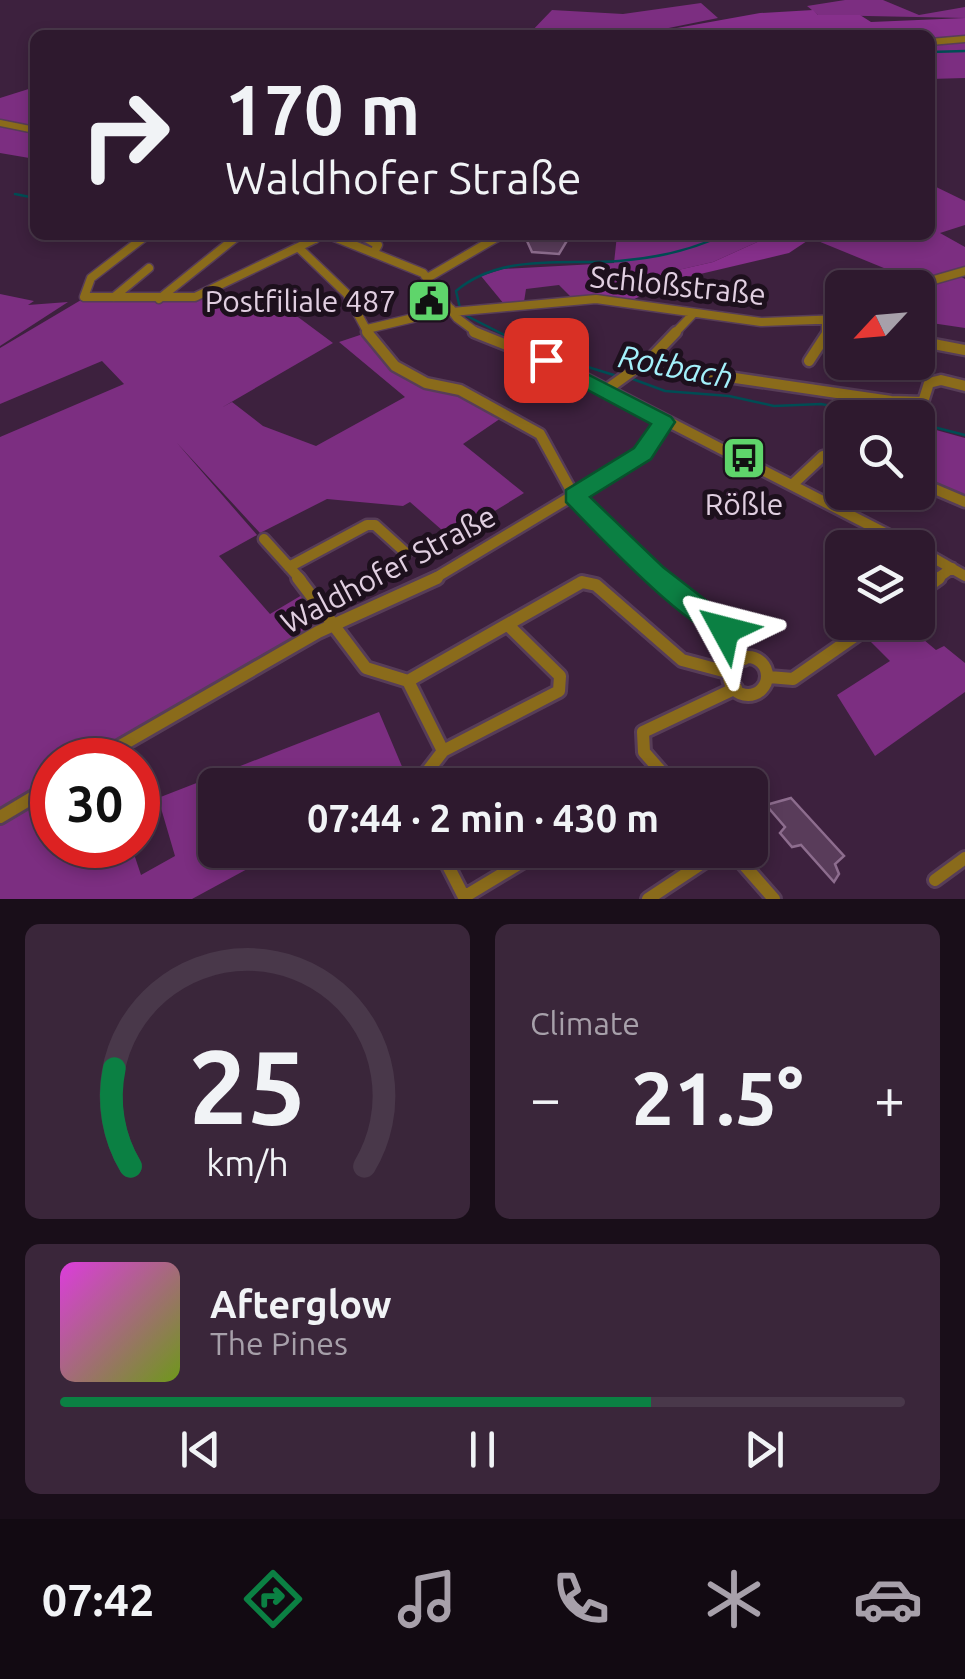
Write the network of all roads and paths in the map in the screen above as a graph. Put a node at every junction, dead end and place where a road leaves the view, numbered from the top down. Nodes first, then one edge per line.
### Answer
1 (965, 39) edge
2 (935, 42) edge
3 (0, 123) edge
4 (30, 129) edge
5 (141, 240) edge
6 (233, 240) edge
7 (314, 240) edge
8 (343, 240) edge
9 (370, 240) edge
10 (492, 240) edge
11 (300, 249) junction
12 (374, 252) junction
13 (149, 268) dead end
14 (965, 271) edge
15 (429, 277) junction
16 (935, 280) edge
17 (114, 297) junction
18 (159, 299) junction
19 (459, 313) junction
20 (692, 314) junction
21 (825, 323) edge
22 (368, 329) junction
23 (825, 337) edge
24 (935, 344) edge
25 (965, 350) edge
26 (653, 356) junction
27 (809, 361) dead end
28 (965, 386) edge
29 (606, 390) junction
30 (664, 422) junction
31 (825, 456) edge
32 (792, 486) junction
33 (935, 489) edge
34 (574, 496) junction
35 (965, 502) edge
36 (880, 530) edge
37 (264, 539) dead end
38 (406, 553) dead end
39 (935, 559) edge
40 (289, 567) junction
41 (952, 568) junction
42 (965, 576) edge
43 (935, 580) edge
44 (337, 624) junction
45 (509, 626) junction
46 (849, 640) edge
47 (744, 659) junction
48 (727, 672) junction
49 (769, 678) junction
50 (408, 681) junction
51 (736, 688) junction
52 (134, 738) edge
53 (443, 751) junction
54 (430, 768) edge
55 (658, 768) edge
56 (30, 799) edge
57 (0, 817) edge
58 (965, 858) edge
59 (449, 868) edge
60 (513, 868) edge
61 (695, 868) edge
62 (747, 868) edge
63 (935, 880) dead end
64 (465, 898) edge
65 (648, 899) edge
66 (774, 899) edge

1 - 2 street
3 - 4 street
5 - 17 street
6 - 18 street
7 - 11 street
8 - 12 street
9 - 12 street
10 - 15 street
11 - 18 street
11 - 22 street
12 - 15 street
13 - 17 street
14 - 16 street
15 - 19 street
17 - 18 street
19 - 20 street, Schloßstraße
19 - 22 street, Schloßstraße
19 - 29 street
20 - 21 street, Schloßstraße
20 - 26 street
22 - 34 street
23 - 27 street
24 - 25 street
26 - 28 street
26 - 29 street
29 - 30 street
30 - 32 street
30 - 34 street, Waldhofer Straße
31 - 32 street
32 - 36 street
33 - 35 street
34 - 44 street, Waldhofer Straße
34 - 47 street
37 - 40 street
38 - 40 street
39 - 41 street
40 - 44 street
41 - 42 street
41 - 43 street
44 - 50 street
44 - 52 street, Waldhofer Straße
45 - 48 street
45 - 50 street
45 - 53 street
46 - 49 street
47 - 48 street
47 - 49 street
48 - 51 street
49 - 51 street
50 - 53 street
51 - 55 street
53 - 54 street
56 - 57 street
58 - 63 street
59 - 64 street
60 - 64 street
61 - 65 street
62 - 66 street

